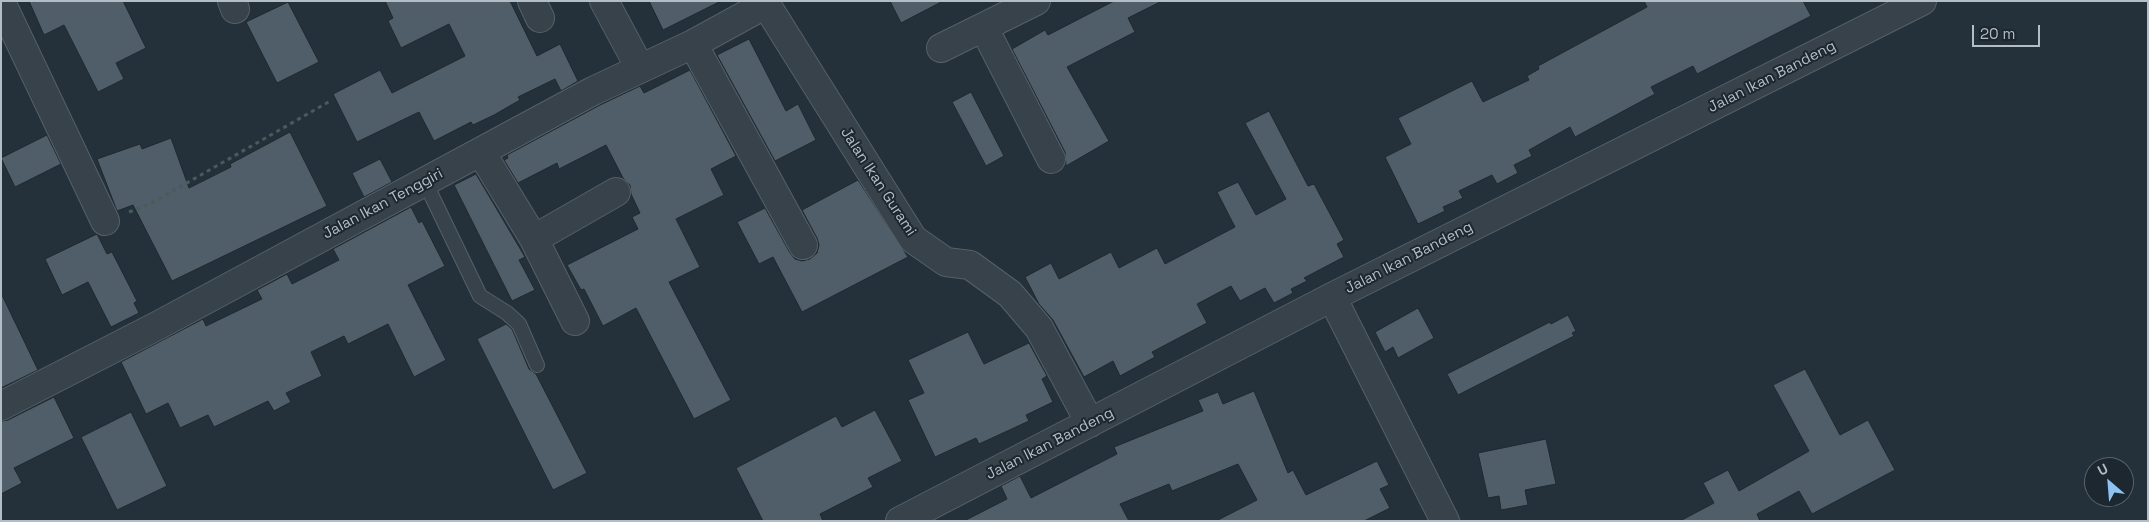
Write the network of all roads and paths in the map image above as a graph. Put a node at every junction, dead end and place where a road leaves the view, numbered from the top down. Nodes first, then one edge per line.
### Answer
1 (604, 1) edge
2 (1036, 1) edge
3 (1922, 1) edge
4 (1, 2) edge
5 (765, 3) edge
6 (984, 28) junction
7 (693, 44) junction
8 (941, 48) dead end
9 (640, 68) junction
10 (332, 100) dead end
11 (481, 152) junction
12 (1051, 159) dead end
13 (425, 182) junction
14 (616, 192) dead end
15 (105, 222) joint
16 (534, 239) junction
17 (803, 245) dead end
18 (1332, 297) junction
19 (575, 321) dead end
20 (537, 365) dead end
21 (1, 406) edge
22 (1090, 423) junction
23 (900, 521) edge
24 (1445, 521) edge

1 - 9 street
2 - 6 street
3 - 18 street, Jalan Ikan Bandeng
4 - 15 street
5 - 7 street, Jalan Ikan Tenggiri
5 - 22 street, Jalan Ikan Gurami
6 - 8 street
6 - 12 street
7 - 9 street, Jalan Ikan Tenggiri
7 - 17 street
9 - 11 street, Jalan Ikan Tenggiri
10 - 15 path
11 - 13 street, Jalan Ikan Tenggiri
11 - 16 street
13 - 20 lane
13 - 21 street, Jalan Ikan Tenggiri
14 - 16 street
16 - 19 street
18 - 22 street, Jalan Ikan Bandeng
18 - 24 street
22 - 23 street, Jalan Ikan Bandeng

